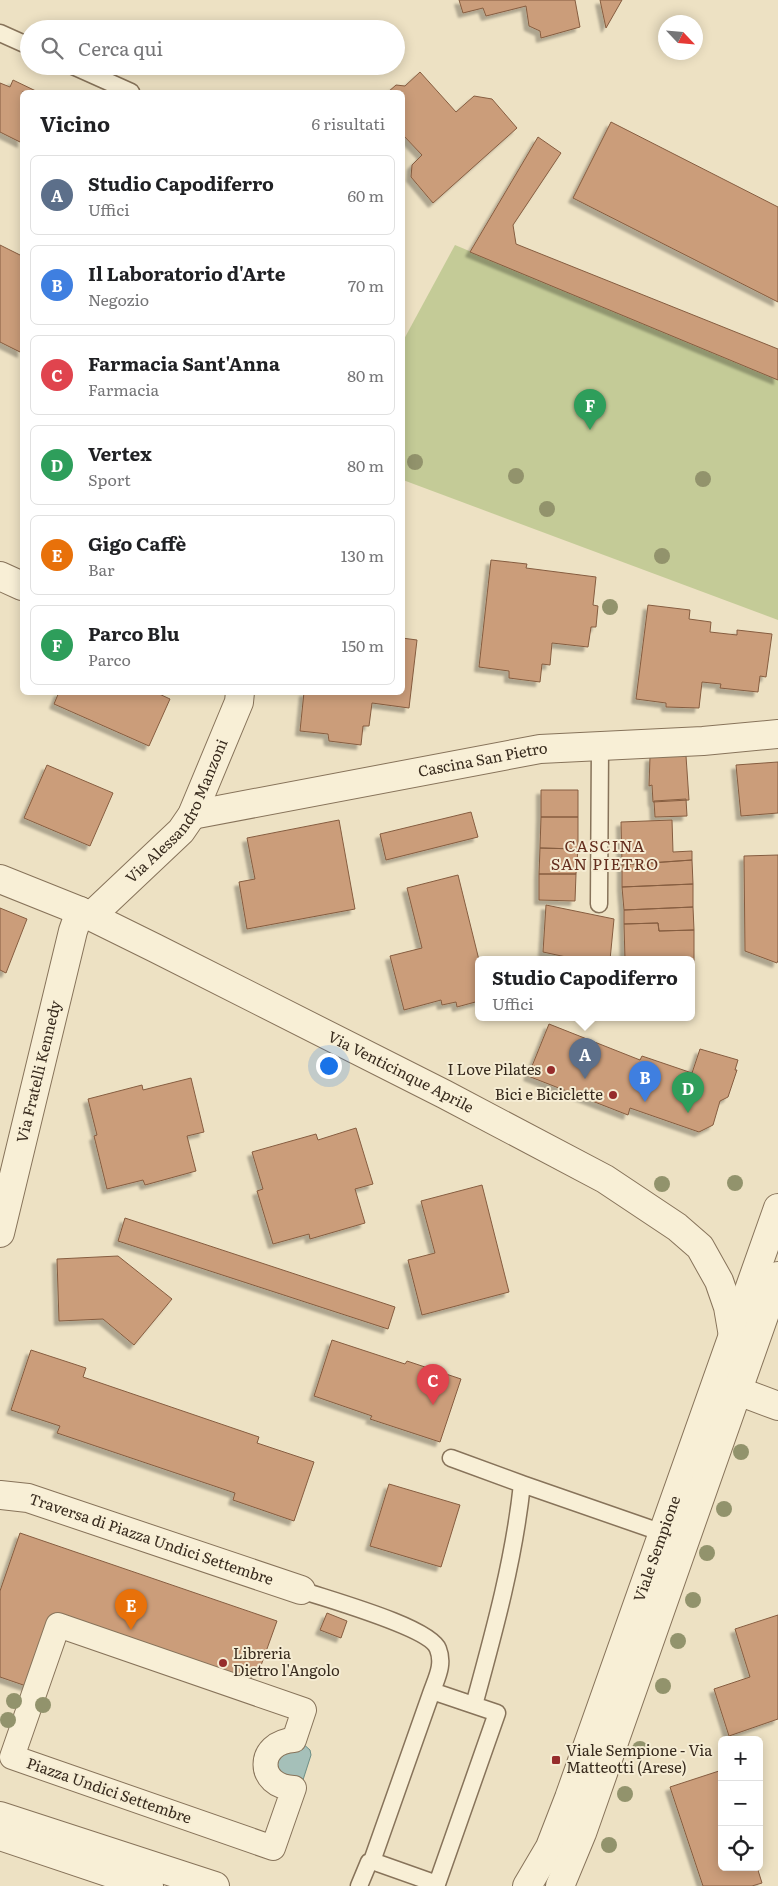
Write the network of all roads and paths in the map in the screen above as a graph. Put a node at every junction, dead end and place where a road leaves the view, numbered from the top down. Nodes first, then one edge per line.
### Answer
1 (0, 33) edge
2 (20, 42) edge
3 (93, 75) edge
4 (127, 90) edge
5 (0, 576) edge
6 (20, 585) edge
7 (240, 695) edge
8 (778, 734) edge
9 (600, 744) junction
10 (192, 815) junction
11 (0, 879) edge
12 (599, 904) dead end
13 (86, 914) junction
14 (778, 1208) edge
15 (0, 1233) edge
16 (778, 1276) edge
17 (733, 1336) junction
18 (738, 1391) junction
19 (778, 1406) edge
20 (451, 1458) dead end
21 (522, 1484) junction
22 (0, 1495) edge
23 (663, 1533) junction
24 (301, 1590) joint
25 (432, 1691) junction
26 (474, 1705) junction
27 (304, 1710) joint
28 (0, 1816) edge
29 (0, 1836) edge
30 (372, 1861) junction
31 (148, 1886) edge
32 (215, 1886) edge
33 (359, 1886) edge
34 (527, 1886) edge
35 (560, 1886) edge

1 - 2 lane
3 - 4 lane
5 - 6 street
7 - 10 street, Via Alessandro Manzoni
8 - 9 street, Cascina San Pietro
9 - 10 street, Cascina San Pietro
9 - 12 lane
10 - 13 street, Via Alessandro Manzoni
11 - 13 street, Via Venticinque Aprile
13 - 15 street, Via Fratelli Kennedy
13 - 17 street, Via Venticinque Aprile
14 - 17 street, Viale Sempione
16 - 18 street, Viale Sempione
17 - 23 street, Viale Sempione
18 - 19 street
18 - 35 street, Viale Sempione
20 - 21 lane
21 - 23 lane
21 - 26 lane
22 - 24 street, Traversa di Piazza Undici Settembre
23 - 34 street, Viale Sempione
24 - 25 lane
25 - 26 lane
25 - 30 lane
26 - 30 lane
27 - 27 street, Piazza Undici Settembre
28 - 32 street
29 - 31 street
30 - 33 lane

